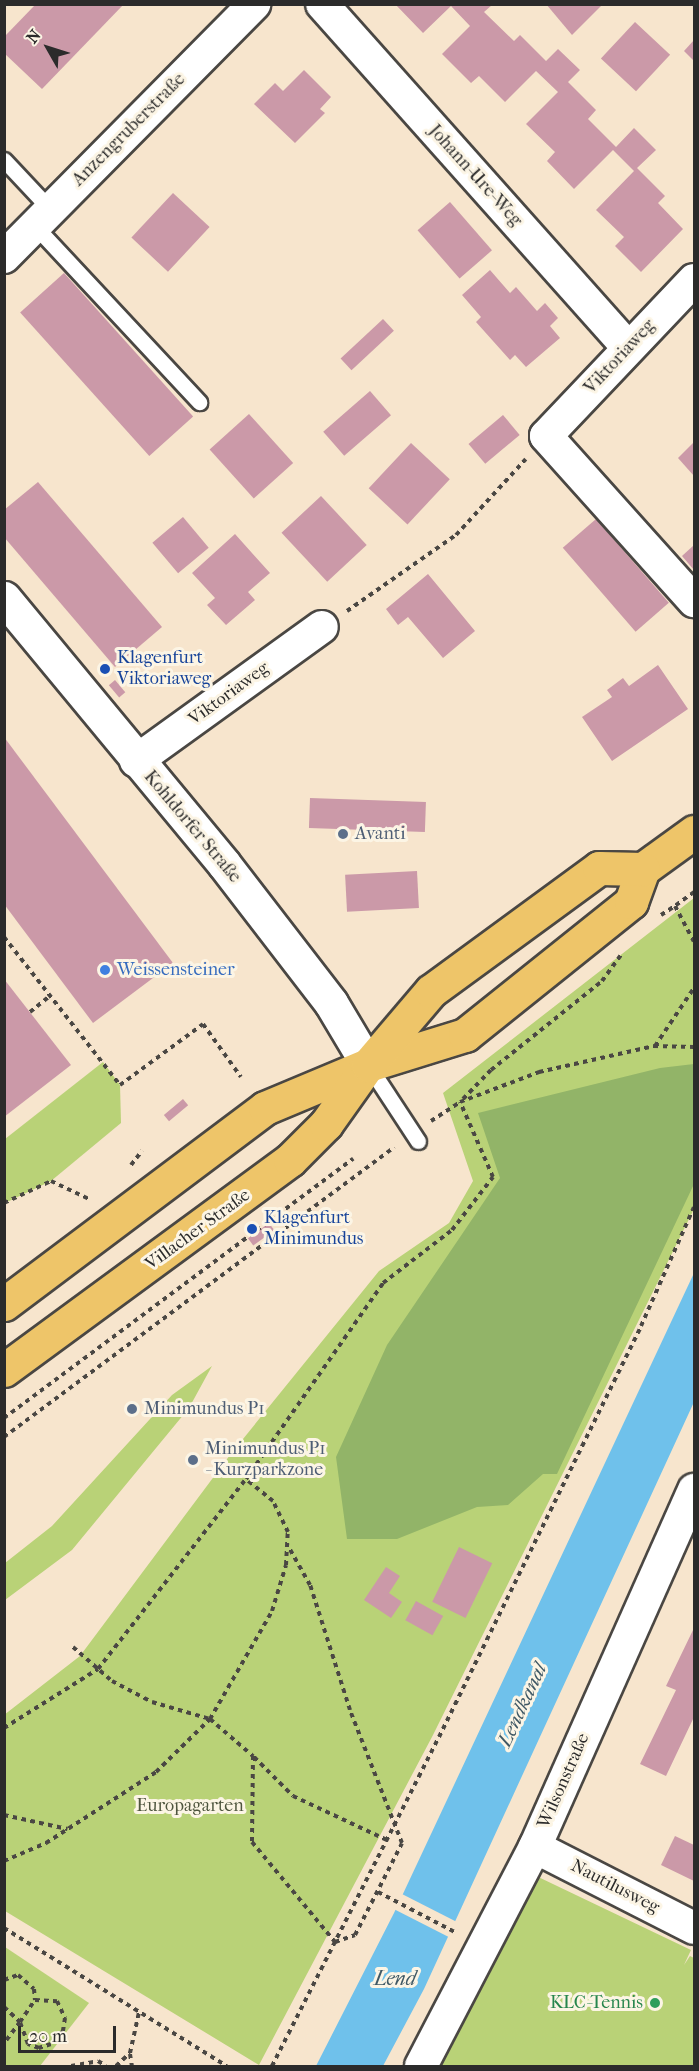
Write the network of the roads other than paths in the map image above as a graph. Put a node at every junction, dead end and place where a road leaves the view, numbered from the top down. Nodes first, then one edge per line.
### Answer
1 (254, 4) edge
2 (322, 4) edge
3 (4, 160) edge
4 (43, 218) junction
5 (4, 257) edge
6 (694, 280) edge
7 (628, 347) junction
8 (199, 402) dead end
9 (4, 598) edge
10 (694, 601) edge
11 (322, 627) road end
12 (136, 761) junction
13 (694, 832) edge
14 (643, 869) junction
15 (368, 1065) junction
16 (415, 1138) road end
17 (4, 1304) edge
18 (4, 1370) edge
19 (694, 1490) edge
20 (535, 1847) junction
21 (694, 1928) edge
22 (421, 2067) edge

1 - 4 street, Anzengruberstraße
2 - 7 street, Johann-Ure-Weg
3 - 4 lane
4 - 5 street, Anzengruberstraße
4 - 8 lane
6 - 7 street, Viktoriaweg
7 - 10 street, Viktoriaweg
9 - 12 street, Kohldorfer Straße
11 - 12 street, Viktoriaweg
12 - 15 street, Kohldorfer Straße
13 - 14 main road
14 - 15 main road, Villacher Straße
14 - 15 main road, Villacher Straße
15 - 16 lane
15 - 17 main road, Villacher Straße
15 - 18 main road, Villacher Straße
19 - 20 street, Wilsonstraße
20 - 21 street, Nautilusweg
20 - 22 street, Wilsonstraße

